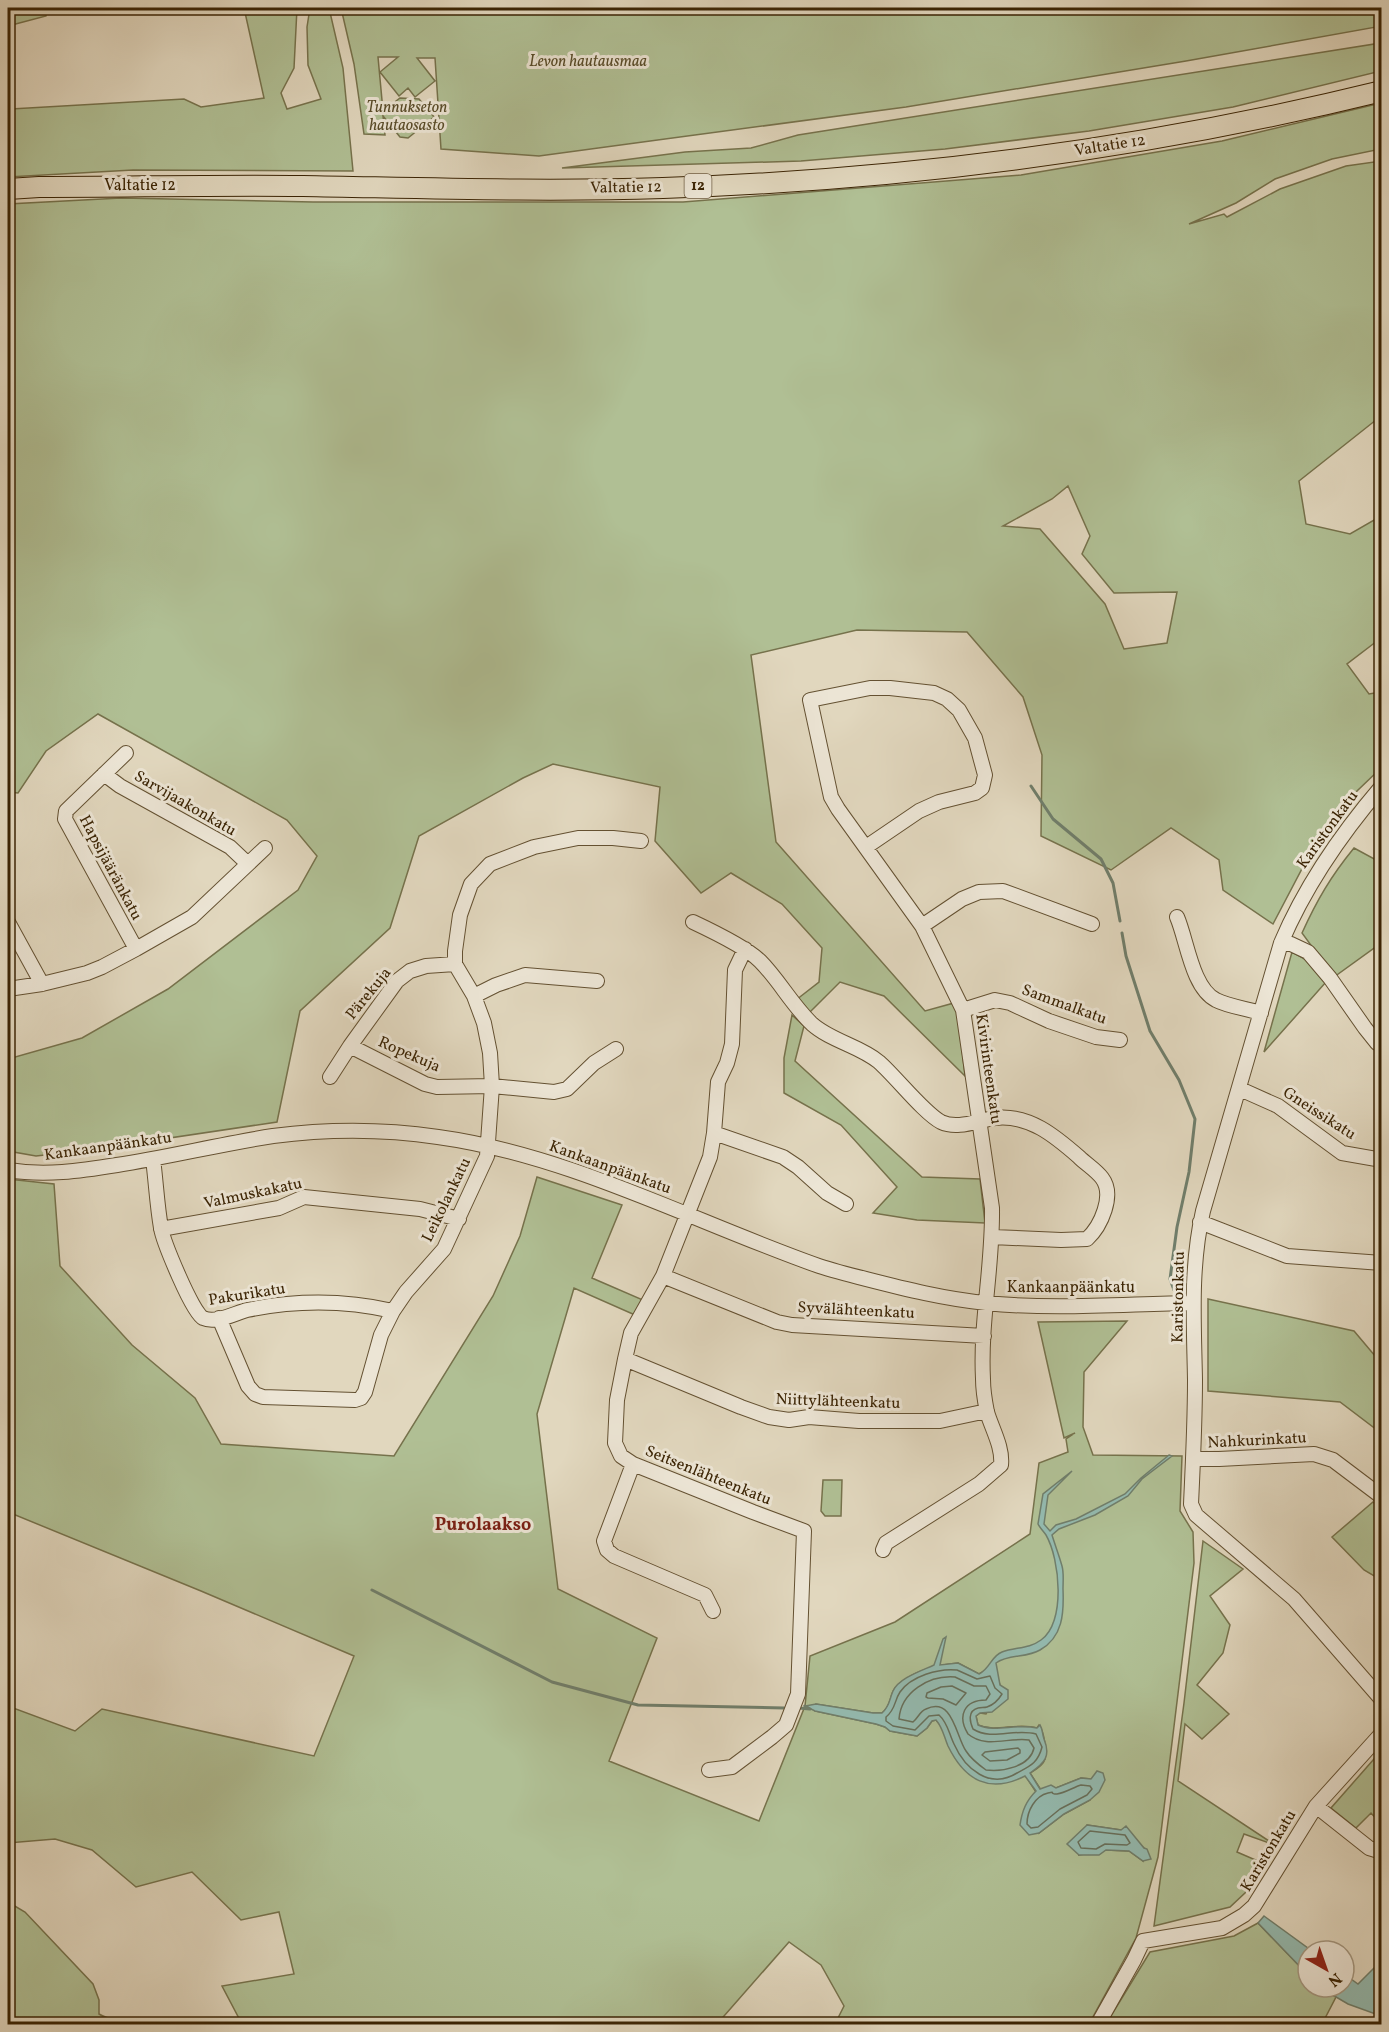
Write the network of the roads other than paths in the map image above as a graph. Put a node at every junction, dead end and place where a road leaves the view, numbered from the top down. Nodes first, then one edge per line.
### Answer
1 (1382, 91) edge
2 (8, 189) edge
3 (126, 753) dead end
4 (104, 774) junction
5 (1382, 786) edge
6 (640, 841) dead end
7 (866, 847) junction
8 (265, 848) dead end
9 (248, 864) junction
10 (1177, 917) dead end
11 (8, 922) edge
12 (693, 922) dead end
13 (1092, 924) dead end
14 (922, 926) junction
15 (1281, 943) junction
16 (136, 950) junction
17 (745, 950) junction
18 (455, 964) junction
19 (597, 981) dead end
20 (42, 984) junction
21 (8, 989) edge
22 (474, 996) junction
23 (963, 1010) junction
24 (1261, 1013) junction
25 (1120, 1040) dead end
26 (1382, 1045) edge
27 (350, 1046) junction
28 (616, 1049) dead end
29 (330, 1077) dead end
30 (492, 1086) junction
31 (1240, 1089) junction
32 (979, 1121) junction
33 (714, 1132) junction
34 (487, 1146) junction
35 (153, 1159) junction
36 (1382, 1160) edge
37 (8, 1170) edge
38 (846, 1204) dead end
39 (687, 1214) junction
40 (459, 1219) junction
41 (1200, 1222) junction
42 (161, 1229) junction
43 (992, 1237) junction
44 (1382, 1263) edge
45 (663, 1276) junction
46 (986, 1303) junction
47 (1193, 1303) junction
48 (393, 1311) junction
49 (219, 1318) junction
50 (984, 1336) junction
51 (625, 1359) junction
52 (987, 1411) junction
53 (1193, 1459) junction
54 (633, 1464) junction
55 (1382, 1497) edge
56 (883, 1550) dead end
57 (713, 1611) dead end
58 (1382, 1700) edge
59 (1382, 1733) edge
60 (709, 1770) dead end
61 (1316, 1806) junction
62 (1382, 1852) edge
63 (1098, 2025) edge

1 - 2 highway, Valtatie 12 / 12
3 - 4 street, Hapsijääränkatu
4 - 9 street, Sarvijaakonkatu
4 - 16 street, Hapsijääränkatu
5 - 15 street, Karistonkatu
6 - 18 street
7 - 7 street, Kivirinteenkatu
7 - 14 street, Kivirinteenkatu
8 - 9 street
9 - 16 street
10 - 24 street
11 - 20 street
12 - 17 street
13 - 14 street
14 - 23 street, Kivirinteenkatu
15 - 24 street, Karistonkatu
15 - 26 street
16 - 20 street
17 - 32 street
17 - 33 street, Seitsenlähteenkatu
18 - 22 street, Leikolankatu
18 - 27 street, Pärekuja
19 - 22 street
20 - 21 street
22 - 30 street, Leikolankatu
23 - 25 street, Sammalkatu
23 - 32 street, Kivirinteenkatu
24 - 31 street, Karistonkatu
27 - 29 street, Pärekuja
27 - 30 street, Ropekuja
28 - 30 street, Ropekuja
30 - 34 street, Leikolankatu
31 - 36 street, Gneissikatu
31 - 41 street, Karistonkatu
32 - 43 street, Kivirinteenkatu
32 - 43 street
33 - 38 street
33 - 39 street, Seitsenlähteenkatu
34 - 35 street, Kankaanpäänkatu
34 - 39 street, Kankaanpäänkatu
34 - 40 street, Leikolankatu
35 - 37 street, Kankaanpäänkatu
35 - 42 street, Pakurikatu
39 - 45 street, Seitsenlähteenkatu
39 - 46 street, Kankaanpäänkatu
40 - 42 street, Valmuskakatu
40 - 48 street, Leikolankatu
41 - 44 street
41 - 47 street, Karistonkatu
42 - 49 street, Pakurikatu
43 - 46 street, Kivirinteenkatu
45 - 50 street, Syvälähteenkatu
45 - 51 street, Seitsenlähteenkatu
46 - 47 street, Kankaanpäänkatu
46 - 50 street, Kivirinteenkatu
47 - 53 street, Karistonkatu
48 - 49 street, Pakurikatu
48 - 49 street, Leikolankatu
50 - 52 street, Kivirinteenkatu
51 - 52 street, Niittylähteenkatu
51 - 54 street, Seitsenlähteenkatu
52 - 56 street, Kivirinteenkatu
53 - 55 street, Nahkurinkatu
53 - 58 street, Karistonkatu
54 - 57 street
54 - 60 street, Seitsenlähteenkatu
59 - 61 street, Karistonkatu
61 - 62 street
61 - 63 street, Karistonkatu

